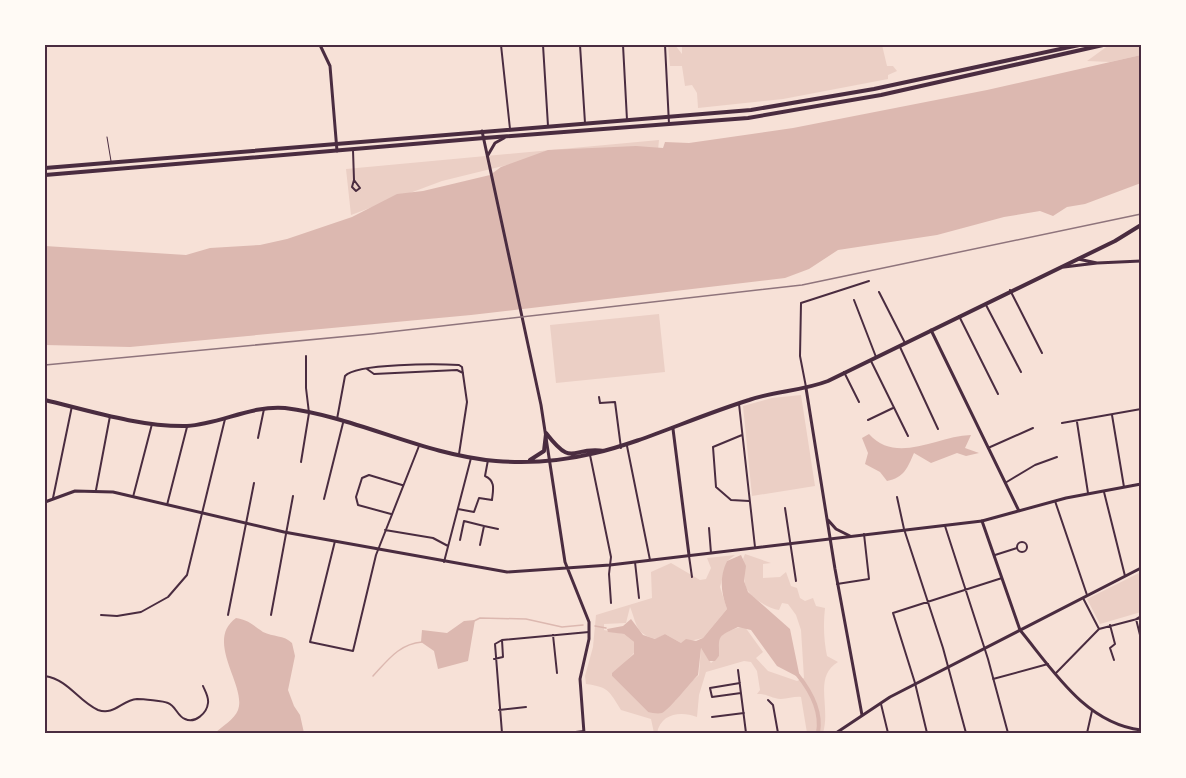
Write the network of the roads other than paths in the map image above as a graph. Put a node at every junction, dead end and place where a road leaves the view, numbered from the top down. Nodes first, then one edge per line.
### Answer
1 (320, 45) edge
2 (501, 45) edge
3 (543, 45) edge
4 (580, 45) edge
5 (623, 45) edge
6 (665, 45) edge
7 (1079, 45) edge
8 (1103, 45) edge
9 (1052, 48) edge
10 (669, 118) junction
11 (627, 120) junction
12 (604, 122) junction
13 (585, 123) junction
14 (669, 124) junction
15 (548, 126) junction
16 (510, 129) junction
17 (605, 129) junction
18 (482, 131) junction
19 (515, 135) junction
20 (107, 137) dead end
21 (484, 138) junction
22 (336, 143) junction
23 (352, 150) junction
24 (337, 151) junction
25 (488, 156) junction
26 (111, 163) junction
27 (45, 168) edge
28 (45, 175) edge
29 (354, 180) dead end
30 (1141, 225) edge
31 (1075, 259) junction
32 (1141, 261) edge
33 (1097, 262) junction
34 (1050, 270) junction
35 (869, 281) dead end
36 (1010, 290) junction
37 (879, 292) dead end
38 (854, 300) dead end
39 (985, 303) junction
40 (959, 316) junction
41 (931, 330) junction
42 (905, 343) junction
43 (899, 346) junction
44 (1042, 353) dead end
45 (306, 356) dead end
46 (876, 357) junction
47 (870, 360) junction
48 (367, 369) junction
49 (844, 372) junction
50 (1022, 372) dead end
51 (463, 373) junction
52 (806, 388) junction
53 (998, 394) dead end
54 (599, 397) dead end
55 (45, 400) edge
56 (859, 402) dead end
57 (738, 404) junction
58 (72, 406) junction
59 (894, 408) junction
60 (264, 409) junction
61 (1141, 409) edge
62 (309, 413) junction
63 (111, 414) junction
64 (1112, 414) junction
65 (225, 418) junction
66 (868, 420) dead end
67 (1077, 420) junction
68 (336, 421) junction
69 (152, 423) junction
70 (343, 423) junction
71 (1062, 423) dead end
72 (187, 426) junction
73 (1033, 428) dead end
74 (673, 429) junction
75 (938, 429) dead end
76 (546, 433) junction
77 (742, 435) junction
78 (908, 436) dead end
79 (258, 438) dead end
80 (420, 445) junction
81 (627, 446) junction
82 (621, 448) junction
83 (988, 448) junction
84 (606, 452) junction
85 (459, 454) junction
86 (590, 455) junction
87 (471, 456) junction
88 (1057, 457) dead end
89 (488, 460) junction
90 (527, 461) junction
91 (550, 461) junction
92 (301, 462) dead end
93 (254, 483) dead end
94 (1005, 483) junction
95 (1141, 484) edge
96 (403, 485) junction
97 (1124, 487) junction
98 (96, 490) junction
99 (1104, 490) junction
100 (1088, 493) junction
101 (293, 496) dead end
102 (133, 497) junction
103 (897, 497) dead end
104 (53, 498) junction
105 (324, 499) dead end
106 (749, 501) junction
107 (1055, 501) junction
108 (45, 502) edge
109 (167, 505) junction
110 (785, 508) dead end
111 (458, 509) junction
112 (1019, 511) junction
113 (202, 514) junction
114 (391, 514) junction
115 (826, 518) junction
116 (455, 519) junction
117 (464, 521) junction
118 (982, 521) junction
119 (246, 524) junction
120 (484, 526) junction
121 (945, 526) junction
122 (709, 528) dead end
123 (498, 529) dead end
124 (904, 529) junction
125 (385, 531) junction
126 (286, 532) junction
127 (864, 534) junction
128 (850, 536) junction
129 (830, 538) junction
130 (460, 540) dead end
131 (335, 541) junction
132 (791, 543) junction
133 (480, 545) dead end
134 (448, 546) junction
135 (755, 548) junction
136 (1017, 548) dead end
137 (378, 550) junction
138 (711, 553) junction
139 (689, 555) junction
140 (995, 555) junction
141 (650, 560) junction
142 (444, 562) junction
143 (635, 562) junction
144 (610, 565) junction
145 (1141, 568) edge
146 (567, 569) junction
147 (1125, 576) junction
148 (692, 577) dead end
149 (1002, 578) junction
150 (796, 581) dead end
151 (837, 584) junction
152 (965, 589) junction
153 (1087, 595) junction
154 (639, 598) dead end
155 (1083, 598) junction
156 (928, 602) junction
157 (611, 603) dead end
158 (101, 615) dead end
159 (228, 615) dead end
160 (271, 615) dead end
161 (1141, 617) edge
162 (1136, 619) junction
163 (1110, 625) junction
164 (1099, 629) junction
165 (1020, 630) junction
166 (589, 632) junction
167 (553, 635) junction
168 (1141, 639) edge
169 (502, 640) junction
170 (984, 648) junction
171 (494, 659) junction
172 (1114, 660) dead end
173 (1048, 664) junction
174 (948, 667) junction
175 (738, 670) dead end
176 (557, 673) dead end
177 (1056, 673) junction
178 (45, 676) edge
179 (993, 679) junction
180 (740, 683) junction
181 (915, 683) junction
182 (203, 686) dead end
183 (741, 693) junction
184 (768, 700) dead end
185 (881, 703) junction
186 (526, 707) dead end
187 (499, 710) junction
188 (1092, 711) junction
189 (744, 713) junction
190 (862, 715) junction
191 (712, 717) dead end
192 (45, 724) edge
193 (847, 726) junction
194 (1125, 727) junction
195 (1141, 730) edge
196 (582, 732) edge
197 (46, 733) edge
198 (502, 733) edge
199 (567, 733) edge
200 (745, 733) edge
201 (778, 733) edge
202 (836, 733) edge
203 (849, 733) edge
204 (888, 733) edge
205 (927, 733) edge
206 (966, 733) edge
207 (1008, 733) edge
208 (1087, 733) edge
209 (1124, 733) edge

1 - 22 main road
2 - 16 street
3 - 15 street
4 - 13 street
5 - 11 street
6 - 10 street
7 - 9 main road
8 - 14 main road
9 - 10 main road
10 - 11 main road
10 - 14 street
11 - 12 main road
12 - 13 main road
12 - 17 street
13 - 15 main road
14 - 17 main road
15 - 16 main road
16 - 18 main road
17 - 19 main road
18 - 21 main road
18 - 22 main road
19 - 21 main road
19 - 25 main road
20 - 26 lane
21 - 23 main road
21 - 25 main road
22 - 24 main road
22 - 26 main road
23 - 24 main road
23 - 29 street
24 - 28 main road
25 - 76 main road
26 - 27 main road
30 - 31 main road
31 - 33 main road
31 - 34 main road
32 - 33 main road
33 - 34 main road
34 - 36 main road
35 - 52 street
36 - 39 main road
36 - 44 street
37 - 42 street
38 - 46 street
39 - 40 main road
39 - 50 street
40 - 41 main road
40 - 53 street
41 - 42 main road
41 - 83 main road
42 - 43 main road
43 - 46 main road
43 - 75 street
45 - 62 street
46 - 47 main road
47 - 49 main road
47 - 59 street
48 - 51 street
48 - 51 street
48 - 68 street
49 - 52 main road
49 - 56 street
51 - 85 street
52 - 57 main road
52 - 115 main road
54 - 82 street
55 - 58 main road
57 - 74 main road
57 - 77 street
58 - 63 main road
58 - 104 street
59 - 66 street
59 - 78 street
60 - 62 main road
60 - 65 main road
60 - 79 street
61 - 64 street
62 - 68 main road
62 - 92 street
63 - 69 main road
63 - 98 street
64 - 67 street
64 - 97 street
65 - 72 main road
65 - 113 street
67 - 71 street
67 - 100 street
68 - 70 main road
69 - 72 main road
69 - 102 street
70 - 80 main road
70 - 105 street
72 - 109 street
73 - 83 street
74 - 81 main road
74 - 139 main road
76 - 84 main road
76 - 90 main road
76 - 91 main road
77 - 106 street
77 - 106 street
80 - 85 main road
80 - 96 street
81 - 82 main road
81 - 141 street
82 - 84 main road
83 - 94 main road
84 - 86 main road
85 - 87 main road
86 - 91 main road
86 - 144 street
87 - 89 main road
87 - 111 street
88 - 94 street
89 - 90 main road
89 - 111 street
90 - 91 main road
91 - 146 main road
93 - 119 street
94 - 112 main road
95 - 97 main road
96 - 114 street
96 - 114 street
97 - 99 main road
98 - 102 main road
98 - 104 main road
99 - 100 main road
99 - 147 street
100 - 107 main road
101 - 126 street
102 - 109 main road
103 - 124 street
104 - 108 main road
106 - 135 street
107 - 112 main road
107 - 153 street
109 - 113 main road
110 - 132 street
111 - 116 street
112 - 118 main road
113 - 119 main road
113 - 158 street
114 - 125 street
115 - 128 main road
115 - 129 main road
116 - 117 street
116 - 134 street
117 - 120 street
117 - 130 street
118 - 121 main road
118 - 140 main road
119 - 126 main road
119 - 159 street
120 - 123 street
120 - 133 street
121 - 124 main road
121 - 152 street
122 - 138 street
124 - 127 main road
124 - 156 street
125 - 134 street
125 - 137 street
126 - 131 main road
126 - 160 street
127 - 128 main road
127 - 151 street
128 - 129 main road
129 - 132 main road
129 - 151 main road
131 - 137 main road
131 - 137 street
132 - 135 main road
132 - 150 street
134 - 142 street
135 - 138 main road
136 - 140 street
137 - 142 main road
138 - 139 main road
139 - 141 main road
139 - 148 street
140 - 149 main road
141 - 143 main road
142 - 146 main road
143 - 144 main road
143 - 154 street
144 - 146 main road
144 - 157 street
145 - 147 main road
146 - 166 main road
147 - 153 main road
149 - 152 street
149 - 165 main road
151 - 190 main road
152 - 156 street
152 - 170 street
153 - 155 main road
155 - 164 street
155 - 165 main road
156 - 174 street
156 - 181 street
161 - 162 street
162 - 163 street
162 - 168 street
163 - 164 street
163 - 172 street
164 - 177 street
165 - 170 main road
165 - 173 main road
166 - 167 street
166 - 196 main road
167 - 169 street
167 - 176 street
169 - 171 street
169 - 171 street
170 - 174 main road
170 - 179 street
171 - 187 street
173 - 177 main road
173 - 179 street
174 - 181 main road
174 - 206 street
175 - 180 street
177 - 188 main road
178 - 182 street
179 - 207 street
180 - 183 street
180 - 183 street
181 - 185 main road
181 - 205 street
183 - 189 street
184 - 201 street
185 - 190 main road
185 - 204 street
186 - 187 street
187 - 198 street
188 - 194 main road
188 - 208 street
189 - 191 street
189 - 200 street
190 - 193 main road
192 - 197 street
193 - 202 main road
193 - 203 street
194 - 195 main road
194 - 209 main road
196 - 199 street

